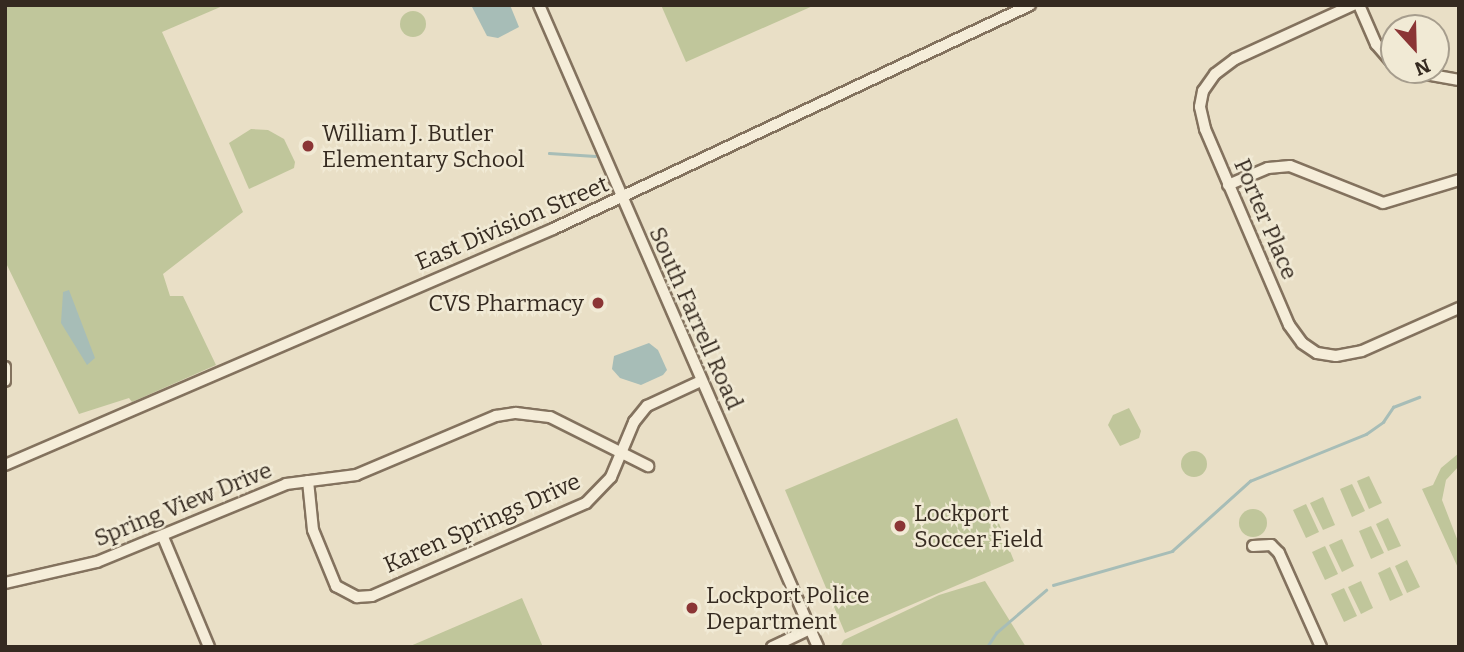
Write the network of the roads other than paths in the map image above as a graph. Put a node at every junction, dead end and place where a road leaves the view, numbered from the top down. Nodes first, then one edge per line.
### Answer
1 (539, 5) edge
2 (1030, 5) edge
3 (1353, 5) edge
4 (1359, 5) edge
5 (1380, 49) edge
6 (1459, 180) edge
7 (1228, 185) junction
8 (621, 198) junction
9 (1459, 308) edge
10 (5, 367) edge
11 (5, 381) edge
12 (701, 381) junction
13 (621, 454) junction
14 (5, 465) edge
15 (648, 466) dead end
16 (308, 481) junction
17 (163, 537) junction
18 (1253, 546) dead end
19 (5, 583) edge
20 (810, 629) junction
21 (208, 646) edge
22 (772, 647) edge
23 (818, 647) edge
24 (1321, 647) edge

1 - 8 street, South Farrell Road
2 - 8 street, East Division Street
3 - 7 street, Porter Place
4 - 5 street
6 - 7 street
7 - 9 street, Porter Place
8 - 12 street, South Farrell Road
8 - 14 street, East Division Street
10 - 11 street
12 - 13 street, Karen Springs Drive
12 - 20 street, South Farrell Road
13 - 15 street, Spring View Drive
13 - 16 street, Spring View Drive
13 - 16 street, Karen Springs Drive
16 - 17 street, Spring View Drive
17 - 19 street, Spring View Drive
17 - 21 street
18 - 24 street
20 - 22 street
20 - 23 street, South Farrell Road

